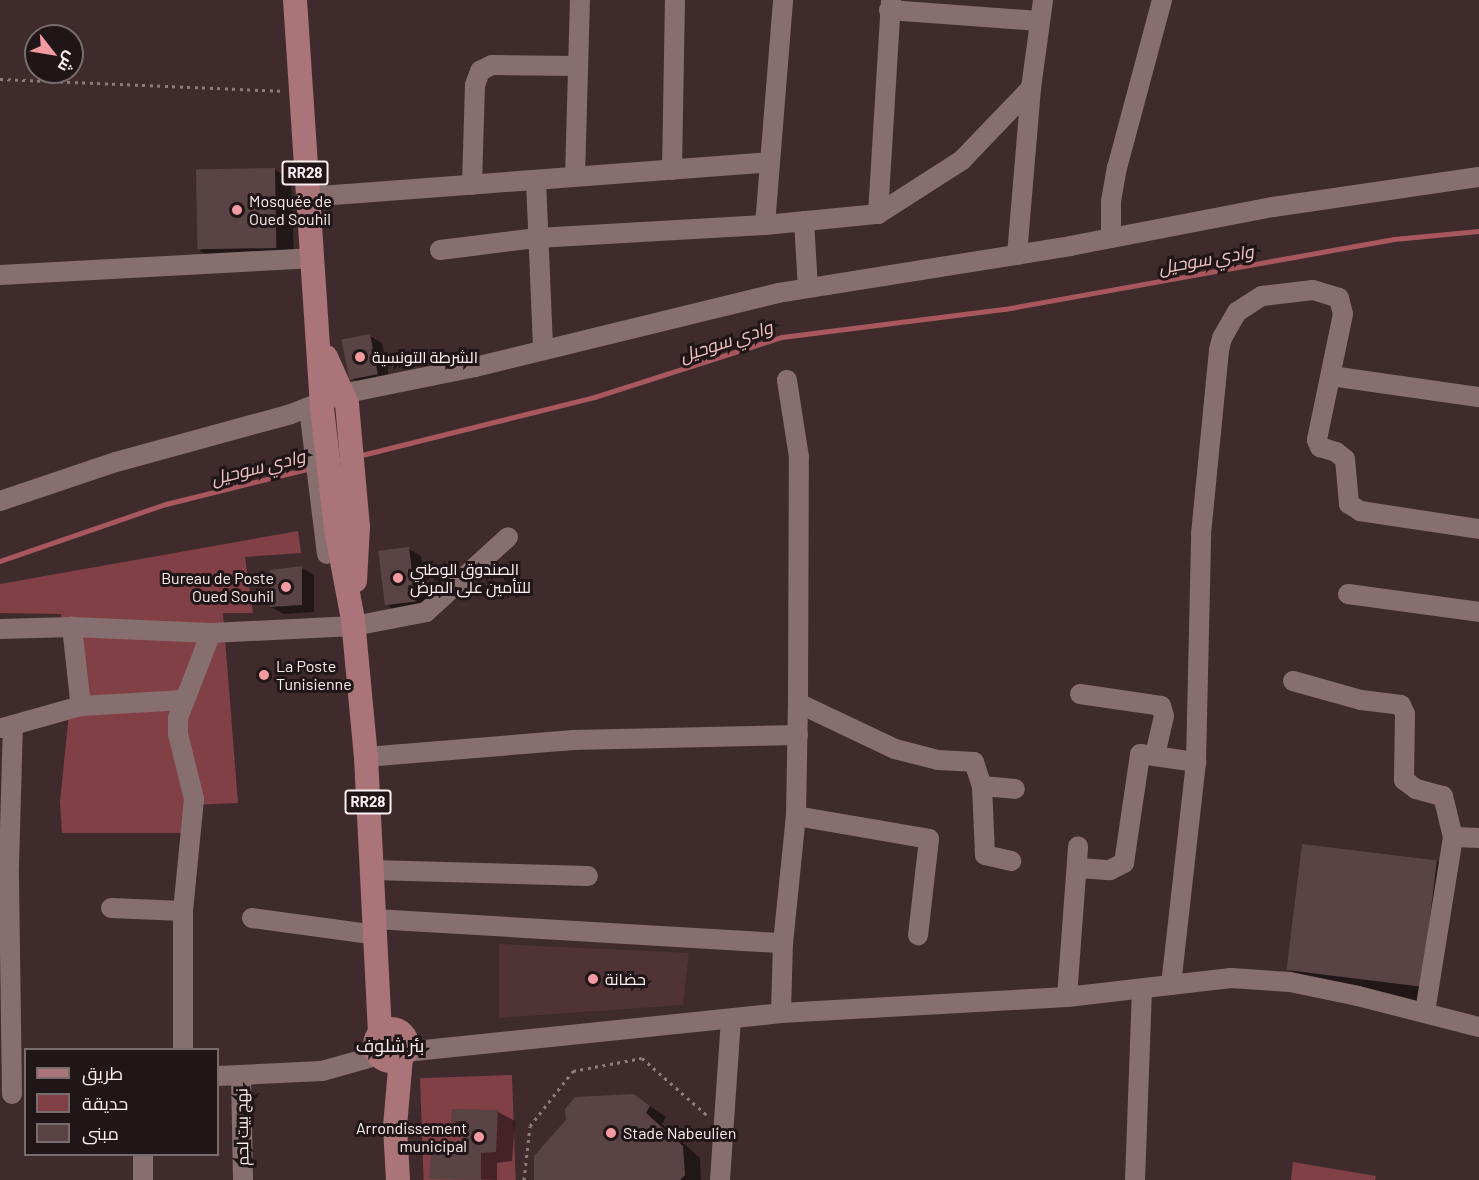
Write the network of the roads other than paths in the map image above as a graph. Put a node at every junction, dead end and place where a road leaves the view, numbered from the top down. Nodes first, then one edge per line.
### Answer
1 (294, 0) edge
2 (580, 0) edge
3 (675, 0) edge
4 (783, 0) edge
5 (1043, 0) edge
6 (1162, 0) edge
7 (890, 5) edge
8 (1040, 21) junction
9 (578, 66) junction
10 (1030, 88) junction
11 (770, 162) junction
12 (672, 170) junction
13 (575, 177) junction
14 (1479, 177) edge
15 (536, 180) junction
16 (472, 185) junction
17 (307, 197) junction
18 (878, 214) junction
19 (804, 221) junction
20 (765, 225) junction
21 (537, 238) junction
22 (1111, 238) junction
23 (440, 250) dead end
24 (1017, 255) junction
25 (311, 258) junction
26 (0, 275) edge
27 (808, 288) junction
28 (543, 351) junction
29 (1331, 376) junction
30 (788, 380) dead end
31 (1479, 397) edge
32 (326, 405) junction
33 (0, 501) edge
34 (1479, 529) edge
35 (508, 537) dead end
36 (327, 554) dead end
37 (1348, 594) dead end
38 (1479, 612) edge
39 (354, 622) junction
40 (72, 627) junction
41 (0, 629) edge
42 (211, 633) junction
43 (1293, 681) dead end
44 (1080, 694) dead end
45 (184, 700) junction
46 (798, 703) junction
47 (81, 706) junction
48 (6, 728) edge
49 (798, 735) junction
50 (1155, 755) junction
51 (366, 757) junction
52 (1196, 762) junction
53 (982, 786) junction
54 (1015, 789) dead end
55 (796, 816) junction
56 (1453, 837) junction
57 (1479, 838) edge
58 (1078, 846) dead end
59 (1011, 861) dead end
60 (5, 866) edge
61 (1078, 868) junction
62 (372, 870) junction
63 (588, 876) dead end
64 (111, 908) dead end
65 (183, 911) junction
66 (252, 918) dead end
67 (375, 927) junction
68 (918, 935) dead end
69 (783, 943) junction
70 (5, 964) edge
71 (1171, 985) junction
72 (1142, 990) junction
73 (1066, 997) junction
74 (1425, 1012) junction
75 (781, 1013) junction
76 (731, 1019) junction
77 (1479, 1027) edge
78 (392, 1046) junction
79 (183, 1048) edge
80 (241, 1075) junction
81 (219, 1076) edge
82 (13, 1094) edge
83 (143, 1156) edge
84 (143, 1180) edge
85 (243, 1180) edge
86 (398, 1180) edge
87 (720, 1180) edge
88 (1135, 1180) edge

1 - 17 main road, RR28
2 - 9 street
3 - 12 street
4 - 11 street
5 - 8 street
6 - 22 street
7 - 8 street
7 - 18 street
8 - 10 street
9 - 13 street
9 - 16 street
10 - 18 street
10 - 24 street
11 - 12 street
11 - 20 street
12 - 13 street
13 - 15 street
14 - 22 street
15 - 16 street
15 - 21 street
16 - 17 street
17 - 25 main road, RR28
18 - 19 street
19 - 20 street
19 - 27 street
20 - 21 street
21 - 23 street
21 - 28 street
22 - 24 street
24 - 27 street
25 - 26 street
25 - 32 main road, RR28
27 - 28 street
28 - 32 street
29 - 31 street
29 - 34 street
29 - 52 street
30 - 46 street
32 - 33 street
32 - 36 street
32 - 39 main road, RR28
35 - 39 street
37 - 38 street
39 - 42 street
39 - 51 main road, RR28
40 - 41 street
40 - 42 street
40 - 47 street
42 - 45 street
43 - 56 street
44 - 50 street
45 - 47 street
45 - 65 street
46 - 49 street
46 - 53 street
47 - 48 street
48 - 60 street
49 - 51 street
49 - 55 street
50 - 52 street
50 - 61 street
51 - 62 main road, RR28
52 - 71 street
53 - 54 street
53 - 59 street
55 - 68 street
55 - 69 street
56 - 57 street
56 - 74 street
58 - 61 street
60 - 70 street
61 - 73 street
62 - 63 street
62 - 67 main road, RR28
64 - 65 street
65 - 79 street
66 - 67 street
67 - 69 street
67 - 78 main road, RR28
69 - 75 street
70 - 82 street
71 - 72 street
71 - 74 street
72 - 73 street
72 - 88 street
73 - 75 street
74 - 77 street
75 - 76 street
76 - 78 street
76 - 87 street
78 - 80 street
78 - 86 main road, RR28
80 - 81 street
80 - 85 street, نهج بيت لحم
83 - 84 street

